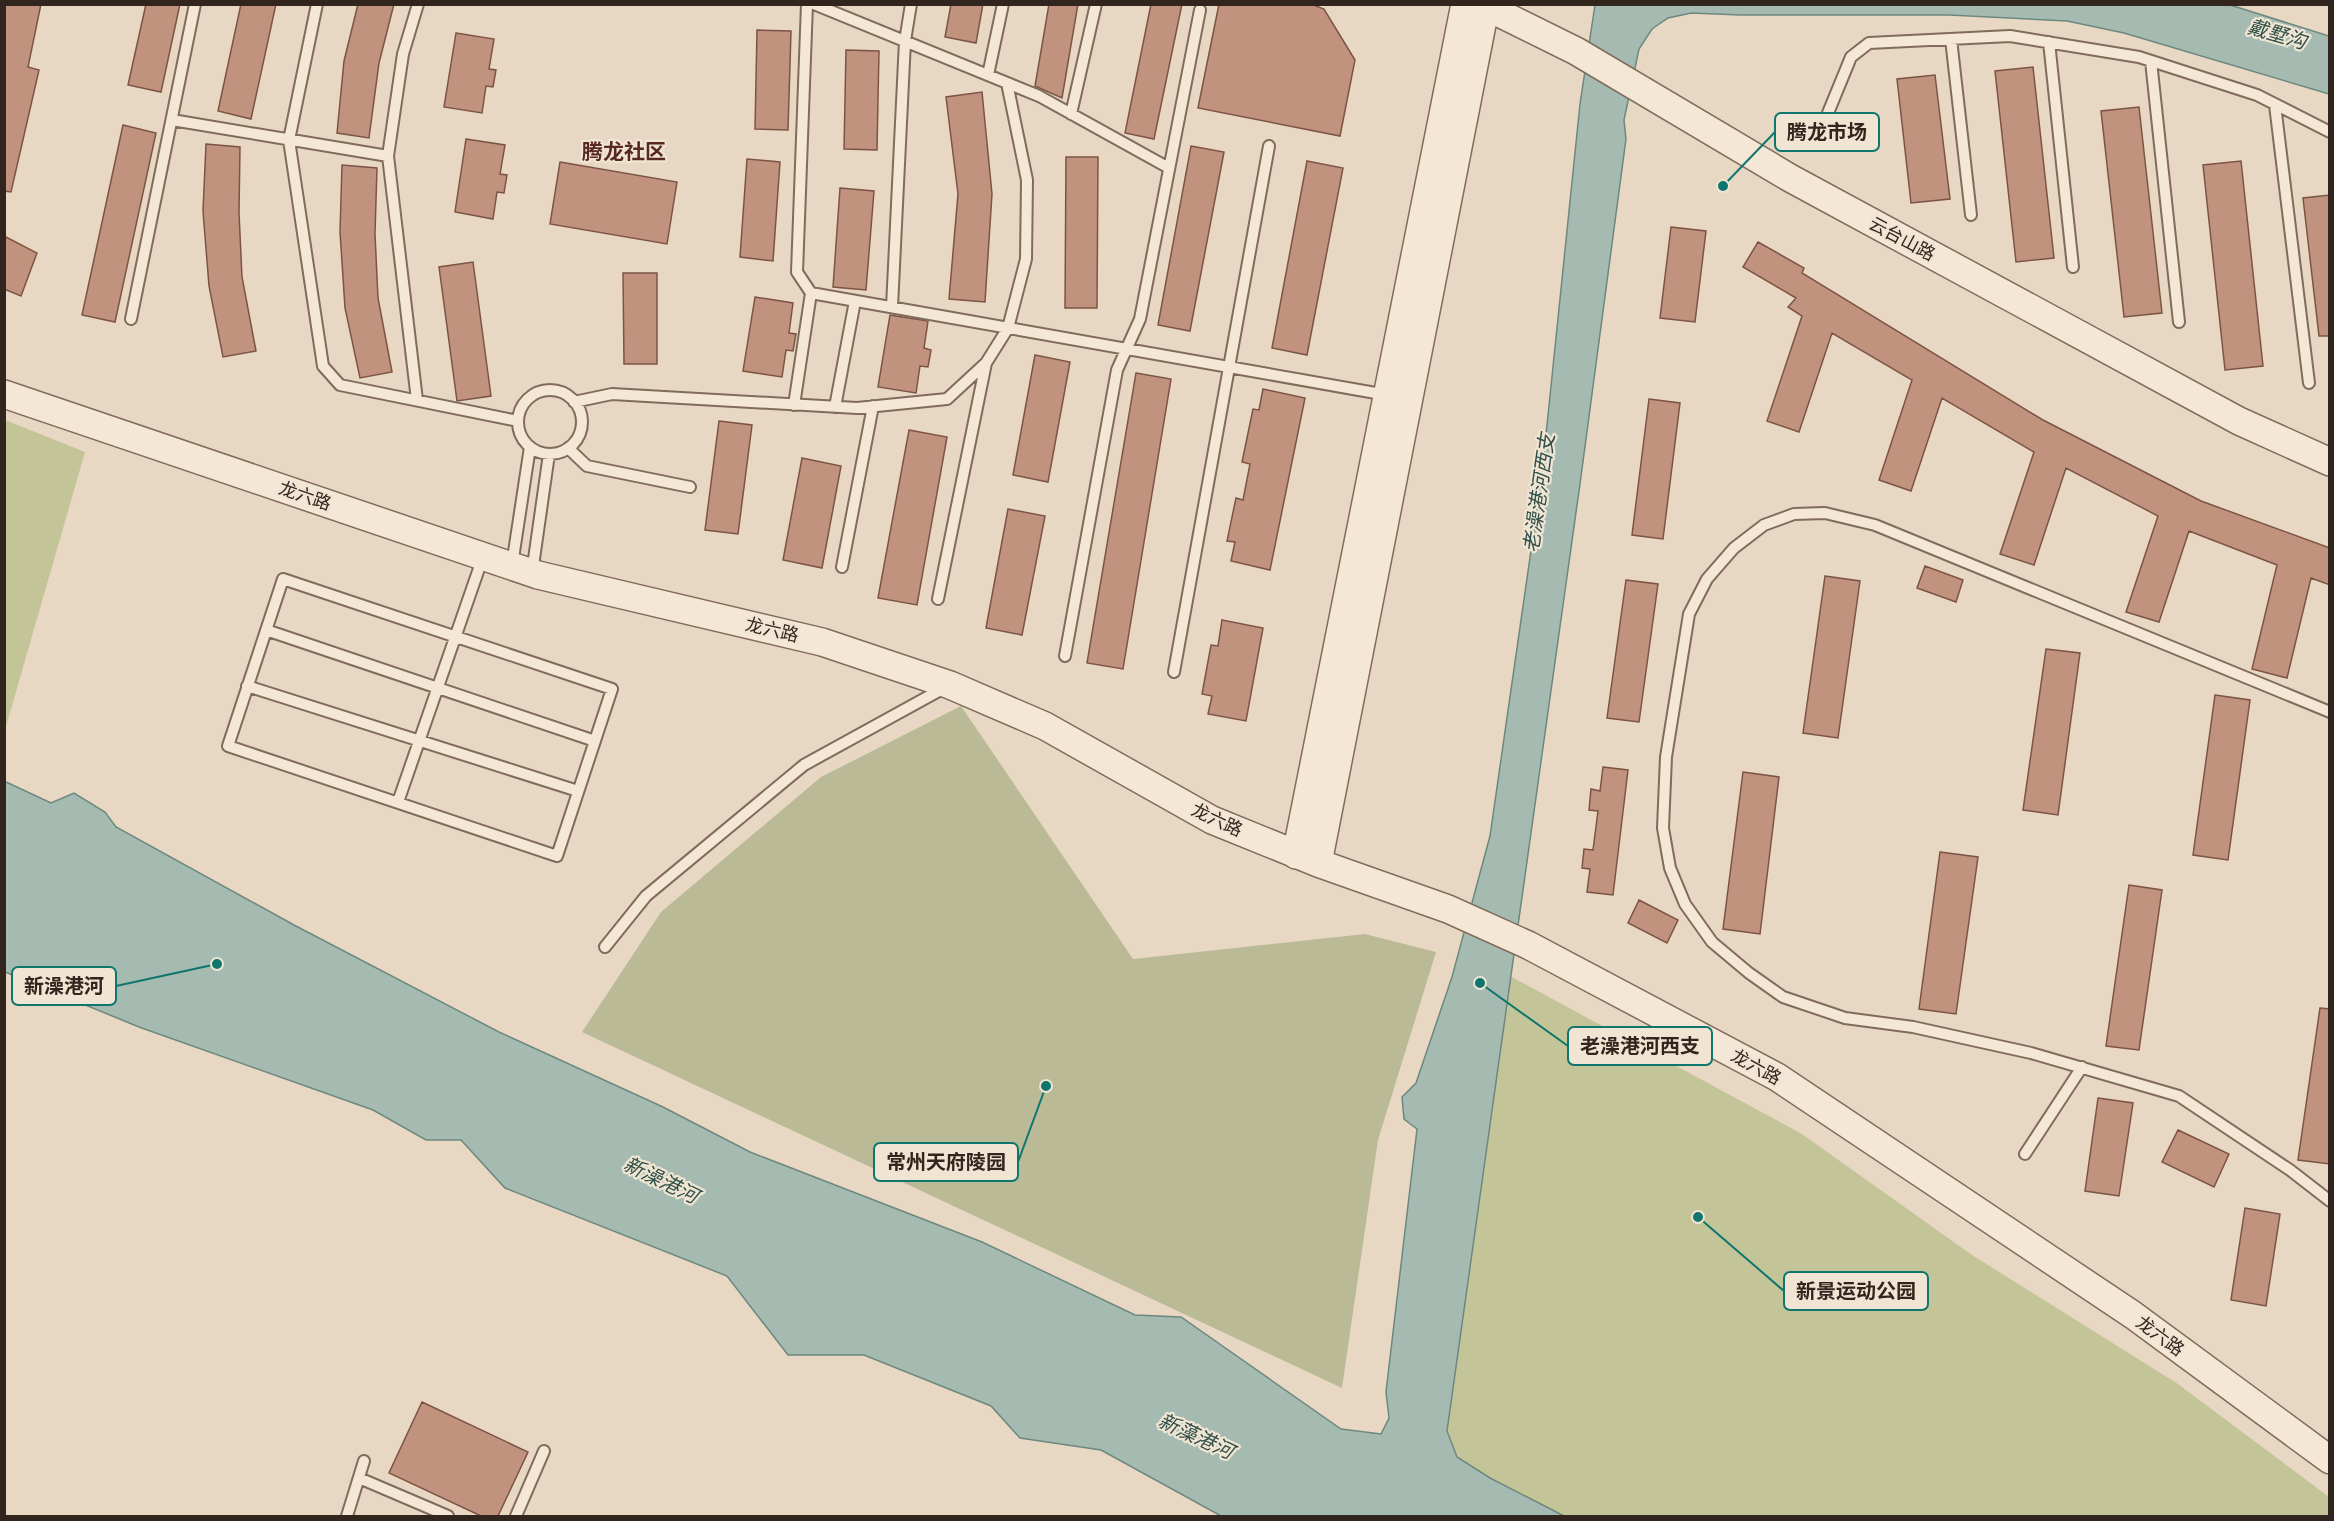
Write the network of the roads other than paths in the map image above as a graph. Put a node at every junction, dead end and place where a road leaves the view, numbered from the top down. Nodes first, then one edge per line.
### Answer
1 (195, 4) edge
2 (317, 4) edge
3 (418, 4) edge
4 (807, 4) edge
5 (814, 4) edge
6 (911, 4) edge
7 (1003, 4) edge
8 (1096, 4) edge
9 (1479, 5) edge
10 (1200, 10) dead end
11 (1951, 39) junction
12 (905, 41) junction
13 (2049, 42) junction
14 (2151, 60) junction
15 (988, 75) junction
16 (1007, 83) junction
17 (2275, 105) junction
18 (1828, 113) dead end
19 (1071, 114) junction
20 (172, 120) junction
21 (2330, 132) edge
22 (290, 140) junction
23 (1269, 146) dead end
24 (388, 156) junction
25 (1169, 168) junction
26 (1971, 215) dead end
27 (2073, 267) dead end
28 (811, 293) junction
29 (855, 301) junction
30 (892, 308) junction
31 (131, 319) dead end
32 (2180, 322) dead end
33 (1008, 328) junction
34 (1127, 349) junction
35 (986, 363) junction
36 (1229, 367) junction
37 (2309, 383) dead end
38 (4, 394) edge
39 (1388, 395) junction
40 (417, 400) junction
41 (574, 402) junction
42 (794, 405) junction
43 (873, 406) junction
44 (836, 407) junction
45 (518, 421) junction
46 (530, 447) junction
47 (568, 448) junction
48 (549, 454) junction
49 (2330, 462) edge
50 (690, 486) dead end
51 (484, 557) junction
52 (842, 567) dead end
53 (522, 569) junction
54 (938, 599) dead end
55 (266, 630) junction
56 (456, 637) junction
57 (1065, 656) dead end
58 (1174, 672) dead end
59 (950, 685) junction
60 (247, 686) junction
61 (438, 688) junction
62 (2330, 712) edge
63 (419, 741) junction
64 (595, 741) junction
65 (578, 791) junction
66 (398, 802) junction
67 (1307, 859) junction
68 (605, 947) dead end
69 (2082, 1067) junction
70 (2025, 1154) dead end
71 (2330, 1201) edge
72 (544, 1451) dead end
73 (2330, 1460) edge
74 (364, 1461) dead end
75 (359, 1478) junction
76 (347, 1516) edge
77 (448, 1516) edge
78 (516, 1516) edge

1 - 20 lane
2 - 22 lane
3 - 24 lane
4 - 28 lane
5 - 12 lane
6 - 12 lane
7 - 15 lane
8 - 19 lane
9 - 39 street
9 - 49 street, 云台山路
9 - 67 street
10 - 25 lane
11 - 13 lane
11 - 18 lane
11 - 26 lane
12 - 15 lane
12 - 30 lane
13 - 14 lane
13 - 27 lane
14 - 17 lane
14 - 32 lane
15 - 16 lane
16 - 19 lane
16 - 33 lane
17 - 21 lane
17 - 37 lane
19 - 25 lane
20 - 22 lane
20 - 31 lane
22 - 24 lane
22 - 40 lane
23 - 36 lane
24 - 40 lane
25 - 34 lane
28 - 29 lane
28 - 42 lane
29 - 30 lane
29 - 44 lane
30 - 33 lane
33 - 34 lane
33 - 35 lane
34 - 36 lane
34 - 57 lane
35 - 43 lane
35 - 54 lane
36 - 39 lane
36 - 58 lane
38 - 51 street, 龙六路
39 - 67 street
40 - 45 lane
41 - 42 lane
41 - 45 lane
41 - 47 lane
42 - 44 lane
43 - 44 lane
43 - 52 lane
45 - 46 lane
46 - 48 lane
46 - 53 lane
47 - 48 lane
47 - 50 lane
48 - 53 lane
51 - 53 street, 龙六路
51 - 56 lane
53 - 59 street, 龙六路
55 - 56 lane
55 - 60 lane
55 - 61 lane
56 - 61 lane
56 - 64 lane
59 - 67 street, 龙六路
59 - 68 lane
60 - 63 lane
60 - 66 lane
61 - 63 lane
61 - 64 lane
62 - 69 lane
63 - 65 lane
63 - 66 lane
64 - 65 lane
65 - 66 lane
67 - 73 street, 龙六路
69 - 70 lane
69 - 71 lane
72 - 78 lane
74 - 75 lane
75 - 76 lane
75 - 77 lane

